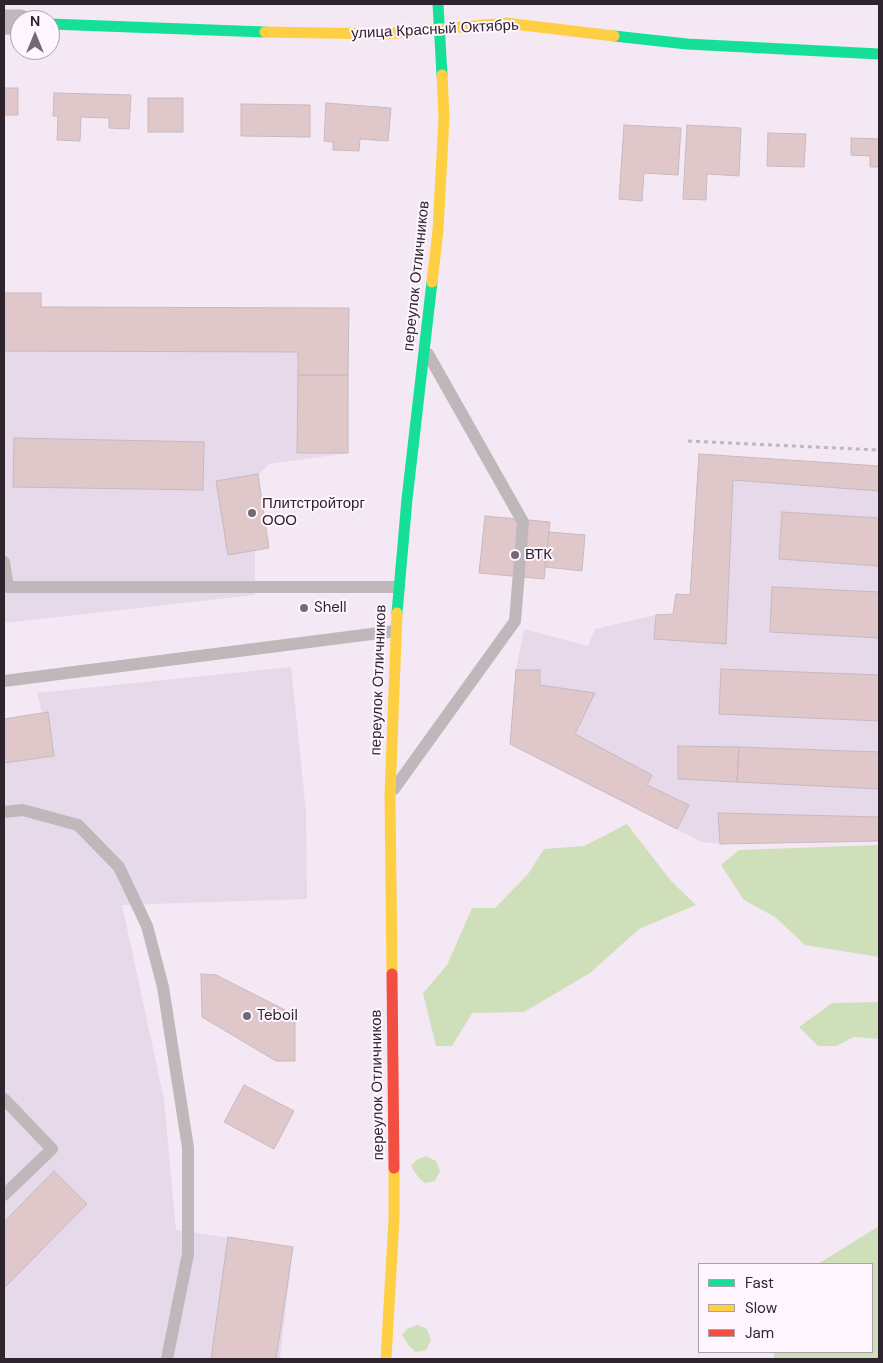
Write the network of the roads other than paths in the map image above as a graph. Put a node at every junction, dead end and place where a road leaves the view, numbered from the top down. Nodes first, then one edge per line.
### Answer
1 (438, 4) edge
2 (60, 24) edge
3 (440, 30) junction
4 (879, 54) edge
5 (425, 348) junction
6 (4, 562) edge
7 (399, 587) junction
8 (396, 631) junction
9 (4, 681) edge
10 (390, 796) junction
11 (4, 812) edge
12 (4, 1099) edge
13 (4, 1195) edge
14 (167, 1359) edge
15 (386, 1359) edge

1 - 3 main road, переулок Отличников
2 - 3 main road, улица Красный Октябрь
3 - 4 main road, улица Красный Октябрь
3 - 5 main road, переулок Отличников
5 - 7 main road, переулок Отличников
5 - 10 lane
6 - 7 lane
7 - 8 main road, переулок Отличников
8 - 9 lane
8 - 10 main road, переулок Отличников
10 - 15 main road, переулок Отличников
11 - 14 lane
12 - 13 lane

